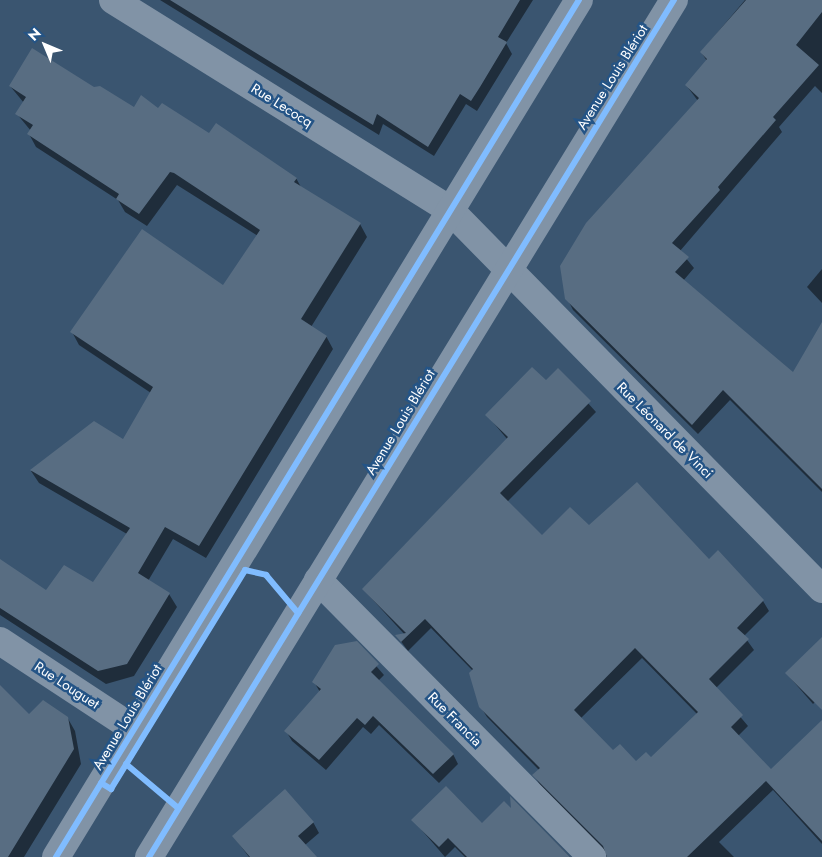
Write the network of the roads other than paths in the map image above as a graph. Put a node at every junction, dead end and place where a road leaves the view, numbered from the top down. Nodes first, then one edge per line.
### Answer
1 (113, 0) edge
2 (578, 0) edge
3 (674, 0) edge
4 (450, 210) junction
5 (507, 271) junction
6 (318, 580) junction
7 (822, 589) edge
8 (0, 641) edge
9 (134, 728) junction
10 (151, 856) edge
11 (56, 857) edge
12 (592, 857) edge

1 - 4 street, Rue Lecocq
2 - 4 street, Avenue Louis Blériot
3 - 5 street, Avenue Louis Blériot
4 - 5 street
4 - 9 street, Avenue Louis Blériot
5 - 6 street, Avenue Louis Blériot
5 - 7 street, Rue Léonard de Vinci
6 - 10 street, Avenue Louis Blériot
6 - 12 street, Rue Francia
8 - 9 street, Rue Louguet
9 - 11 street, Avenue Louis Blériot

